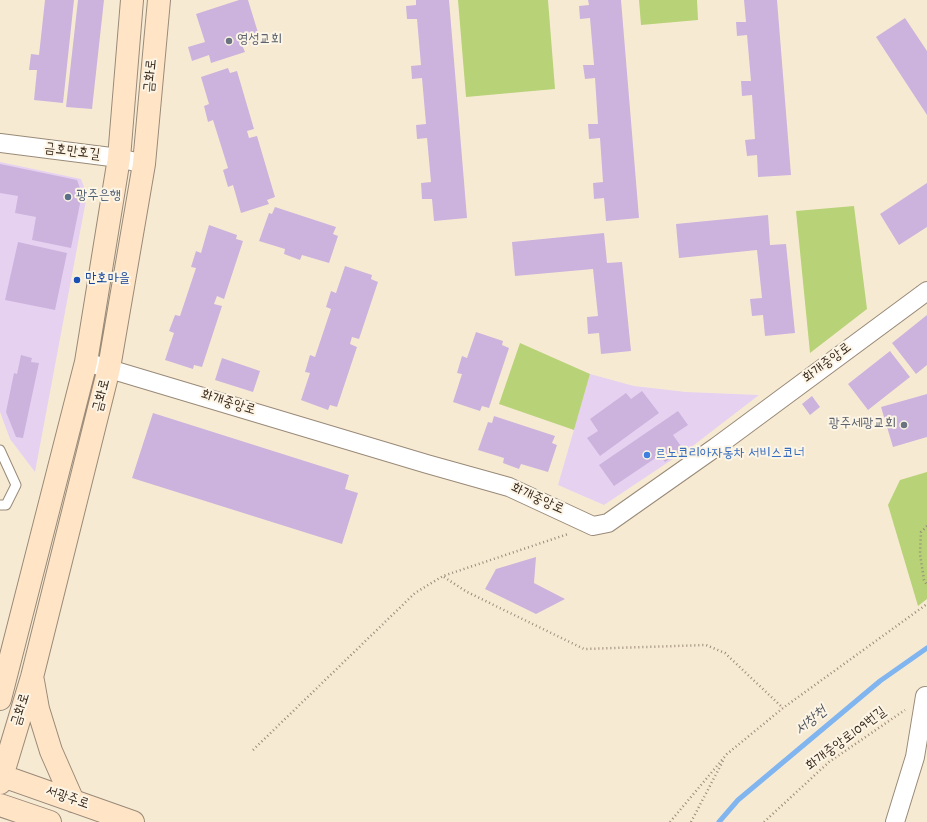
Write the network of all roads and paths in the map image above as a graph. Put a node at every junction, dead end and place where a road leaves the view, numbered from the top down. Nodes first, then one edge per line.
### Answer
1 (132, 0) edge
2 (159, 0) edge
3 (0, 143) edge
4 (119, 158) junction
5 (144, 164) junction
6 (927, 291) edge
7 (86, 362) junction
8 (109, 368) junction
9 (0, 450) edge
10 (0, 505) edge
11 (594, 526) junction
12 (927, 526) edge
13 (444, 576) junction
14 (927, 585) edge
15 (927, 604) edge
16 (32, 677) junction
17 (925, 696) joint
18 (0, 699) edge
19 (783, 708) junction
20 (253, 750) dead end
21 (727, 754) junction
22 (1, 778) edge
23 (73, 801) junction
24 (0, 805) edge
25 (50, 822) edge
26 (134, 822) edge
27 (670, 822) edge
28 (691, 822) edge
29 (764, 822) edge
30 (895, 822) edge

1 - 4 main road, 금화로
2 - 5 main road, 금화로
3 - 4 street, 금호만호길
4 - 5 street, 금호만호길
4 - 7 main road, 금화로
5 - 8 main road, 금화로
6 - 11 street, 화개중앙로
7 - 8 street, 화개중앙로
7 - 18 main road, 금화로
8 - 11 street, 화개중앙로
8 - 16 main road, 금화로
9 - 10 lane
11 - 13 path
12 - 14 path
13 - 19 path
13 - 20 path
15 - 19 path
16 - 22 main road, 금화로
16 - 23 main road
17 - 29 path, 화개중앙로109번길
17 - 30 street
19 - 21 path
21 - 27 path
21 - 28 path
22 - 23 main road, 서광주로
23 - 26 main road, 서광주로
24 - 25 main road, 서광주로

